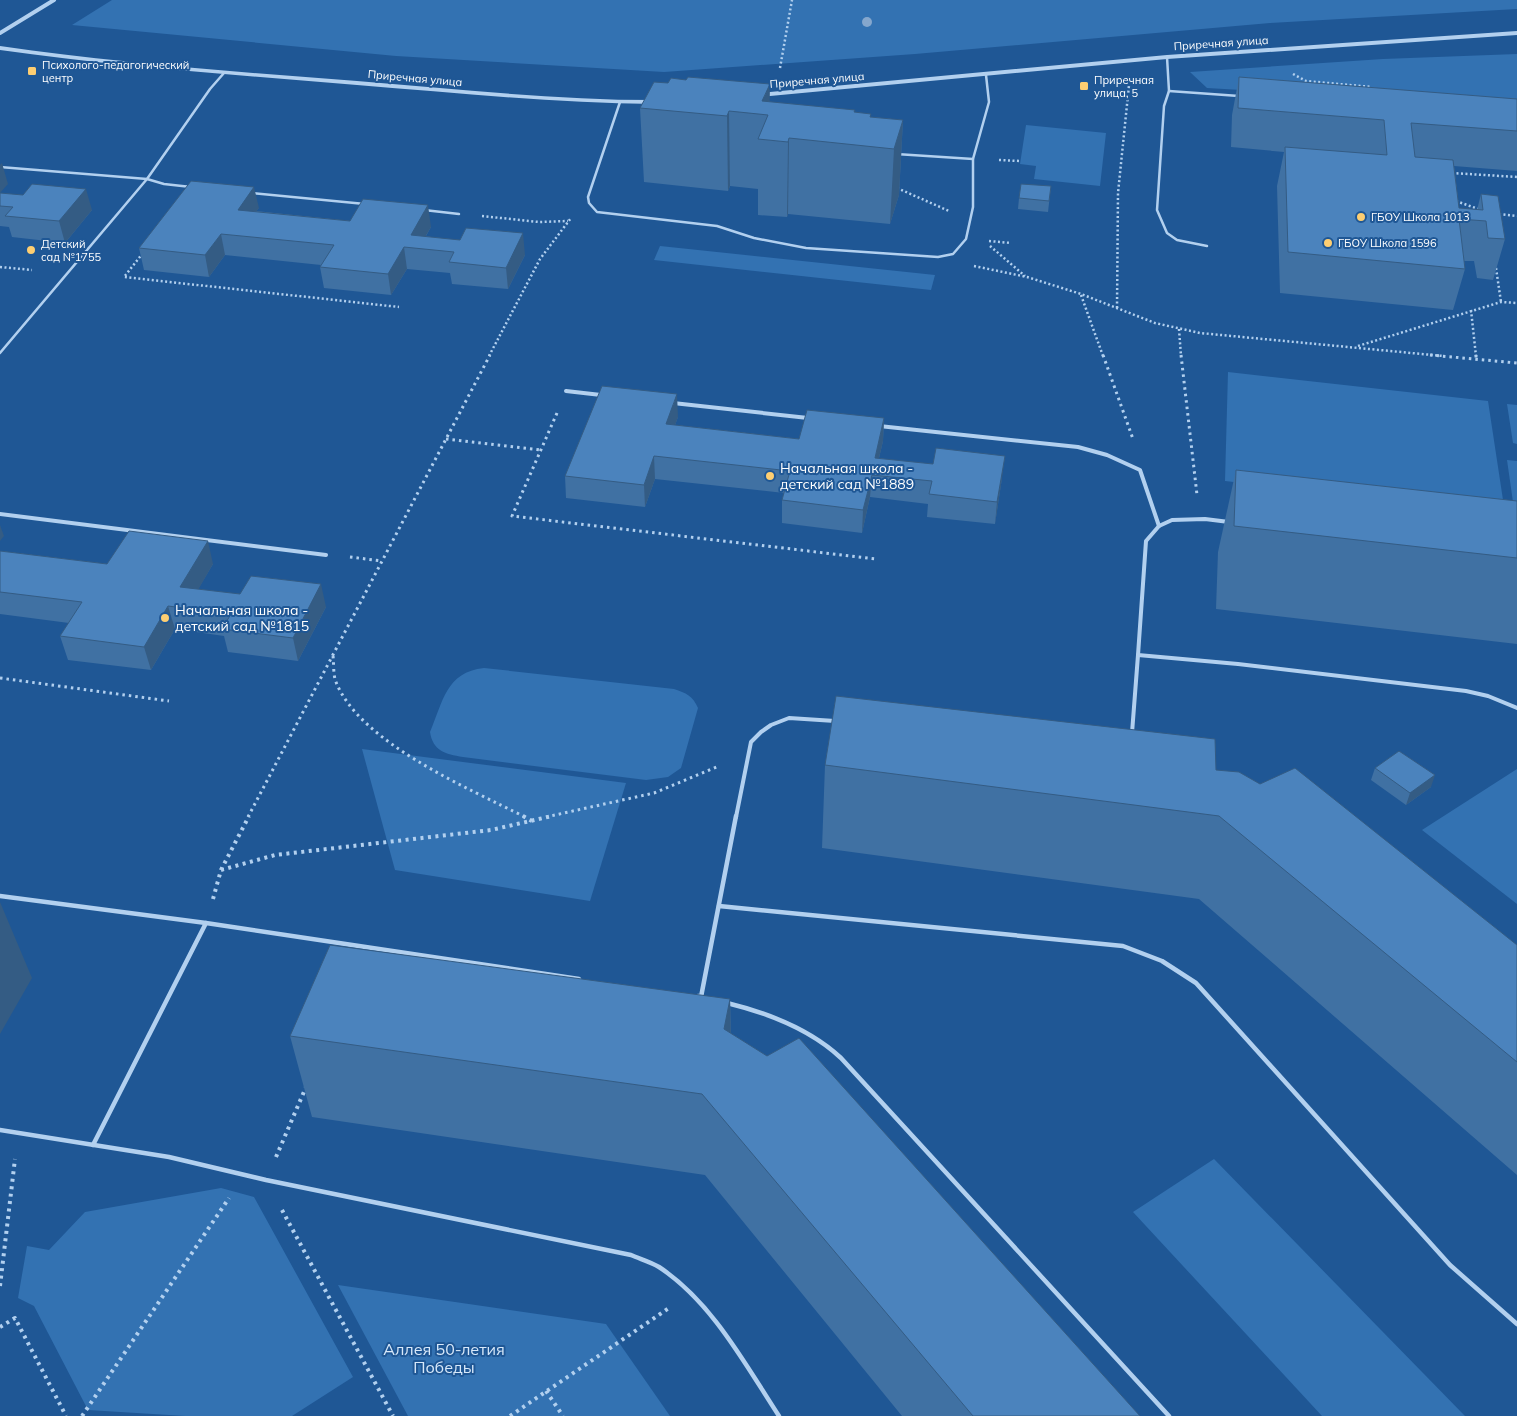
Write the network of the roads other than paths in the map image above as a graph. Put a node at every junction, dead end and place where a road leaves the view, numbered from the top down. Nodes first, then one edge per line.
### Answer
1 (54, 0) edge
2 (0, 32) edge
3 (1517, 34) edge
4 (0, 48) edge
5 (1167, 57) junction
6 (224, 73) junction
7 (986, 75) junction
8 (1169, 90) junction
9 (747, 96) edge
10 (1248, 97) edge
11 (620, 102) junction
12 (660, 102) edge
13 (895, 154) edge
14 (973, 159) junction
15 (0, 167) edge
16 (147, 179) junction
17 (195, 187) edge
18 (244, 192) edge
19 (371, 205) edge
20 (420, 210) edge
21 (459, 214) road end
22 (1208, 246) dead end
23 (0, 353) edge
24 (566, 391) road end
25 (605, 395) edge
26 (672, 403) edge
27 (816, 419) edge
28 (874, 425) edge
29 (0, 514) edge
30 (1234, 522) edge
31 (1160, 526) junction
32 (326, 555) road end
33 (1138, 656) junction
34 (1517, 708) edge
35 (843, 722) edge
36 (1131, 741) edge
37 (0, 896) edge
38 (719, 906) junction
39 (206, 923) junction
40 (583, 979) edge
41 (691, 995) edge
42 (701, 997) junction
43 (710, 999) edge
44 (720, 1001) edge
45 (0, 1130) edge
46 (93, 1145) junction
47 (1517, 1324) edge
48 (780, 1416) edge
49 (1169, 1416) edge

1 - 2 street
3 - 5 street, Приречная улица
4 - 6 street, Приречная улица
5 - 7 street, Приречная улица
5 - 8 lane
6 - 11 street, Приречная улица
6 - 16 lane
7 - 9 street, Приречная улица
7 - 14 lane
8 - 10 lane
8 - 22 lane
11 - 12 street, Приречная улица
11 - 14 lane
13 - 14 lane
15 - 16 lane
16 - 17 lane
16 - 23 lane
18 - 19 lane
20 - 21 lane
24 - 25 lane
26 - 27 lane
28 - 31 lane
29 - 32 lane
30 - 31 lane
31 - 33 lane
33 - 34 lane
33 - 36 lane
35 - 38 lane
37 - 39 lane
38 - 42 lane
38 - 47 lane
39 - 40 lane
39 - 46 lane
41 - 42 lane
42 - 43 lane
44 - 49 lane
45 - 46 lane
46 - 48 lane

